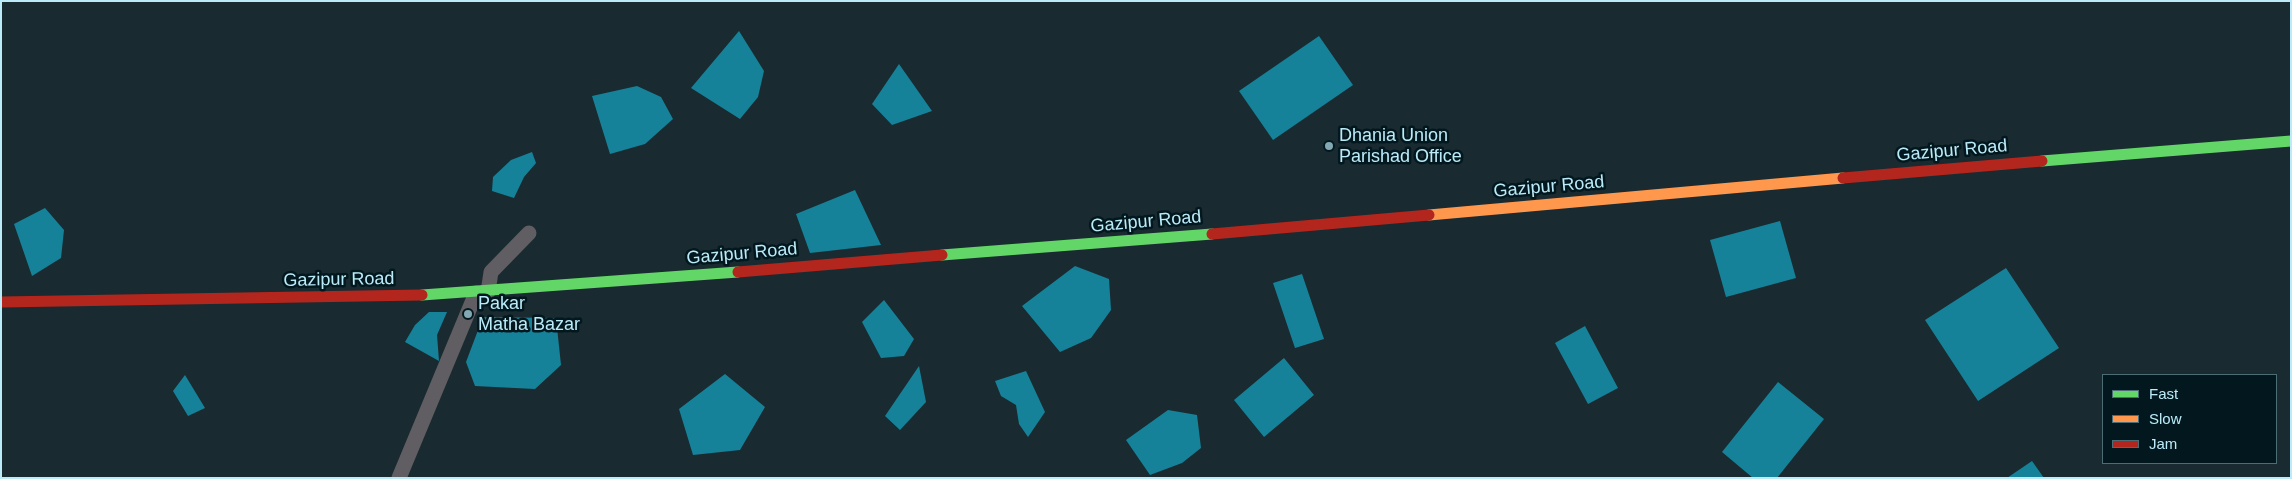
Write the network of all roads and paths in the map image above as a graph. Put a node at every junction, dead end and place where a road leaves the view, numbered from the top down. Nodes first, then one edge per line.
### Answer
1 (2291, 141) edge
2 (529, 233) dead end
3 (482, 293) junction
4 (1, 302) edge
5 (400, 478) edge

1 - 3 street, Gazipur Road
2 - 3 street
3 - 4 street, Gazipur Road
3 - 5 street

